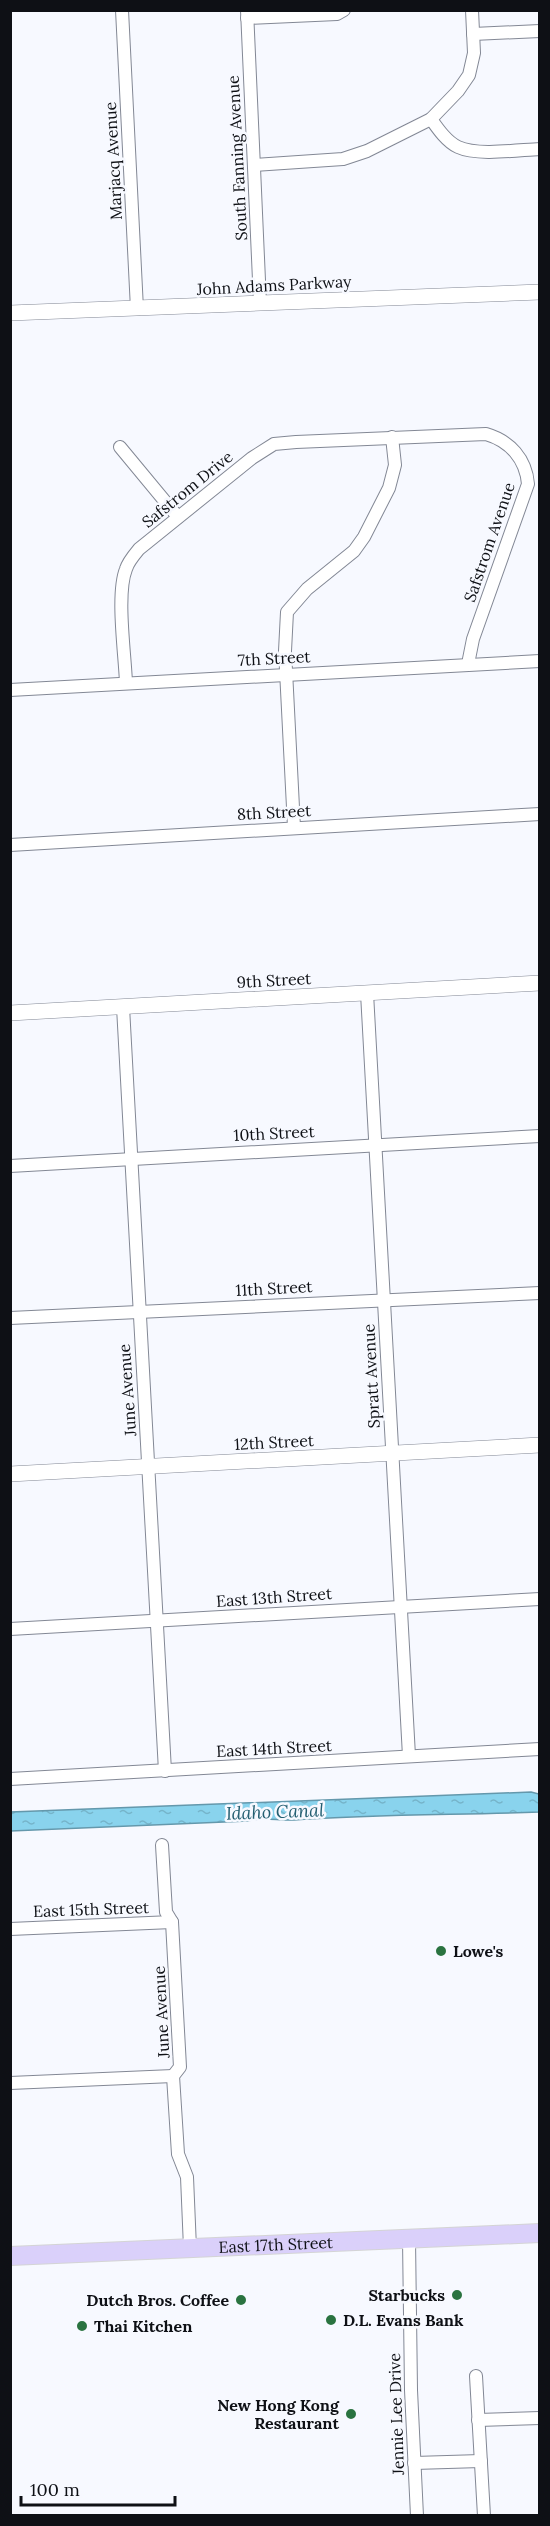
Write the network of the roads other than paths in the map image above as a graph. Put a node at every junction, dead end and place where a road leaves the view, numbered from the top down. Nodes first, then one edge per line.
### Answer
1 (122, 10) edge
2 (344, 10) edge
3 (472, 10) edge
4 (247, 14) edge
5 (540, 31) edge
6 (473, 34) junction
7 (431, 119) junction
8 (540, 149) edge
9 (254, 165) junction
10 (540, 291) edge
11 (260, 303) junction
12 (137, 309) junction
13 (10, 313) edge
14 (392, 437) junction
15 (120, 447) dead end
16 (178, 517) junction
17 (540, 661) edge
18 (468, 664) junction
19 (286, 674) junction
20 (126, 683) junction
21 (10, 690) edge
22 (540, 814) edge
23 (294, 827) junction
24 (10, 845) edge
25 (540, 983) edge
26 (367, 993) junction
27 (123, 1007) junction
28 (10, 1014) edge
29 (540, 1136) edge
30 (377, 1144) junction
31 (132, 1158) junction
32 (10, 1166) edge
33 (540, 1293) edge
34 (384, 1299) junction
35 (139, 1311) junction
36 (10, 1318) edge
37 (540, 1445) edge
38 (392, 1453) junction
39 (148, 1466) junction
40 (10, 1474) edge
41 (540, 1599) edge
42 (401, 1606) junction
43 (156, 1621) junction
44 (10, 1629) edge
45 (540, 1749) edge
46 (409, 1756) junction
47 (165, 1771) junction
48 (10, 1779) edge
49 (162, 1845) dead end
50 (172, 1922) junction
51 (10, 1929) edge
52 (173, 2076) junction
53 (10, 2083) edge
54 (540, 2233) edge
55 (409, 2239) junction
56 (190, 2248) junction
57 (10, 2256) edge
58 (476, 2376) dead end
59 (540, 2418) edge
60 (478, 2420) junction
61 (481, 2461) junction
62 (414, 2463) junction
63 (417, 2516) edge
64 (484, 2516) edge

1 - 12 street, Marjacq Avenue
2 - 4 street
3 - 6 street
4 - 9 street, South Fanning Avenue
5 - 6 street
6 - 7 street
7 - 8 street
7 - 9 street
9 - 11 street, South Fanning Avenue
10 - 11 street, John Adams Parkway
11 - 12 street, John Adams Parkway
12 - 13 street, John Adams Parkway
14 - 16 street, Safstrom Drive
14 - 18 street, Safstrom Avenue
14 - 19 street
15 - 16 street
16 - 20 street, Safstrom Drive
17 - 18 street, 7th Street
18 - 19 street, 7th Street
19 - 20 street, 7th Street
19 - 23 street
20 - 21 street, 7th Street
22 - 23 street, 8th Street
23 - 24 street, 8th Street
25 - 26 street, 9th Street
26 - 27 street, 9th Street
26 - 30 street, Spratt Avenue
27 - 28 street, 9th Street
27 - 31 street, June Avenue
29 - 30 street, 10th Street
30 - 31 street, 10th Street
30 - 34 street, Spratt Avenue
31 - 32 street, 10th Street
31 - 35 street, June Avenue
33 - 34 street, 11th Street
34 - 35 street, 11th Street
34 - 38 street, Spratt Avenue
35 - 36 street, 11th Street
35 - 39 street, June Avenue
37 - 38 street, 12th Street
38 - 39 street, 12th Street
38 - 42 street, Spratt Avenue
39 - 40 street, 12th Street
39 - 43 street, June Avenue
41 - 42 street, East 13th Street
42 - 43 street, East 13th Street
42 - 46 street, Spratt Avenue
43 - 44 street, East 13th Street
43 - 47 street, June Avenue
45 - 46 street, East 14th Street
46 - 47 street, East 14th Street
47 - 48 street, East 14th Street
49 - 50 street, June Avenue
50 - 51 street, East 15th Street
50 - 52 street, June Avenue
52 - 53 street
52 - 56 street, June Avenue
54 - 55 main road, East 17th Street
55 - 56 main road, East 17th Street
55 - 62 street, Jennie Lee Drive
56 - 57 main road, East 17th Street
58 - 60 street
59 - 60 street
60 - 61 street
61 - 62 street
61 - 64 street
62 - 63 street, Jennie Lee Drive

